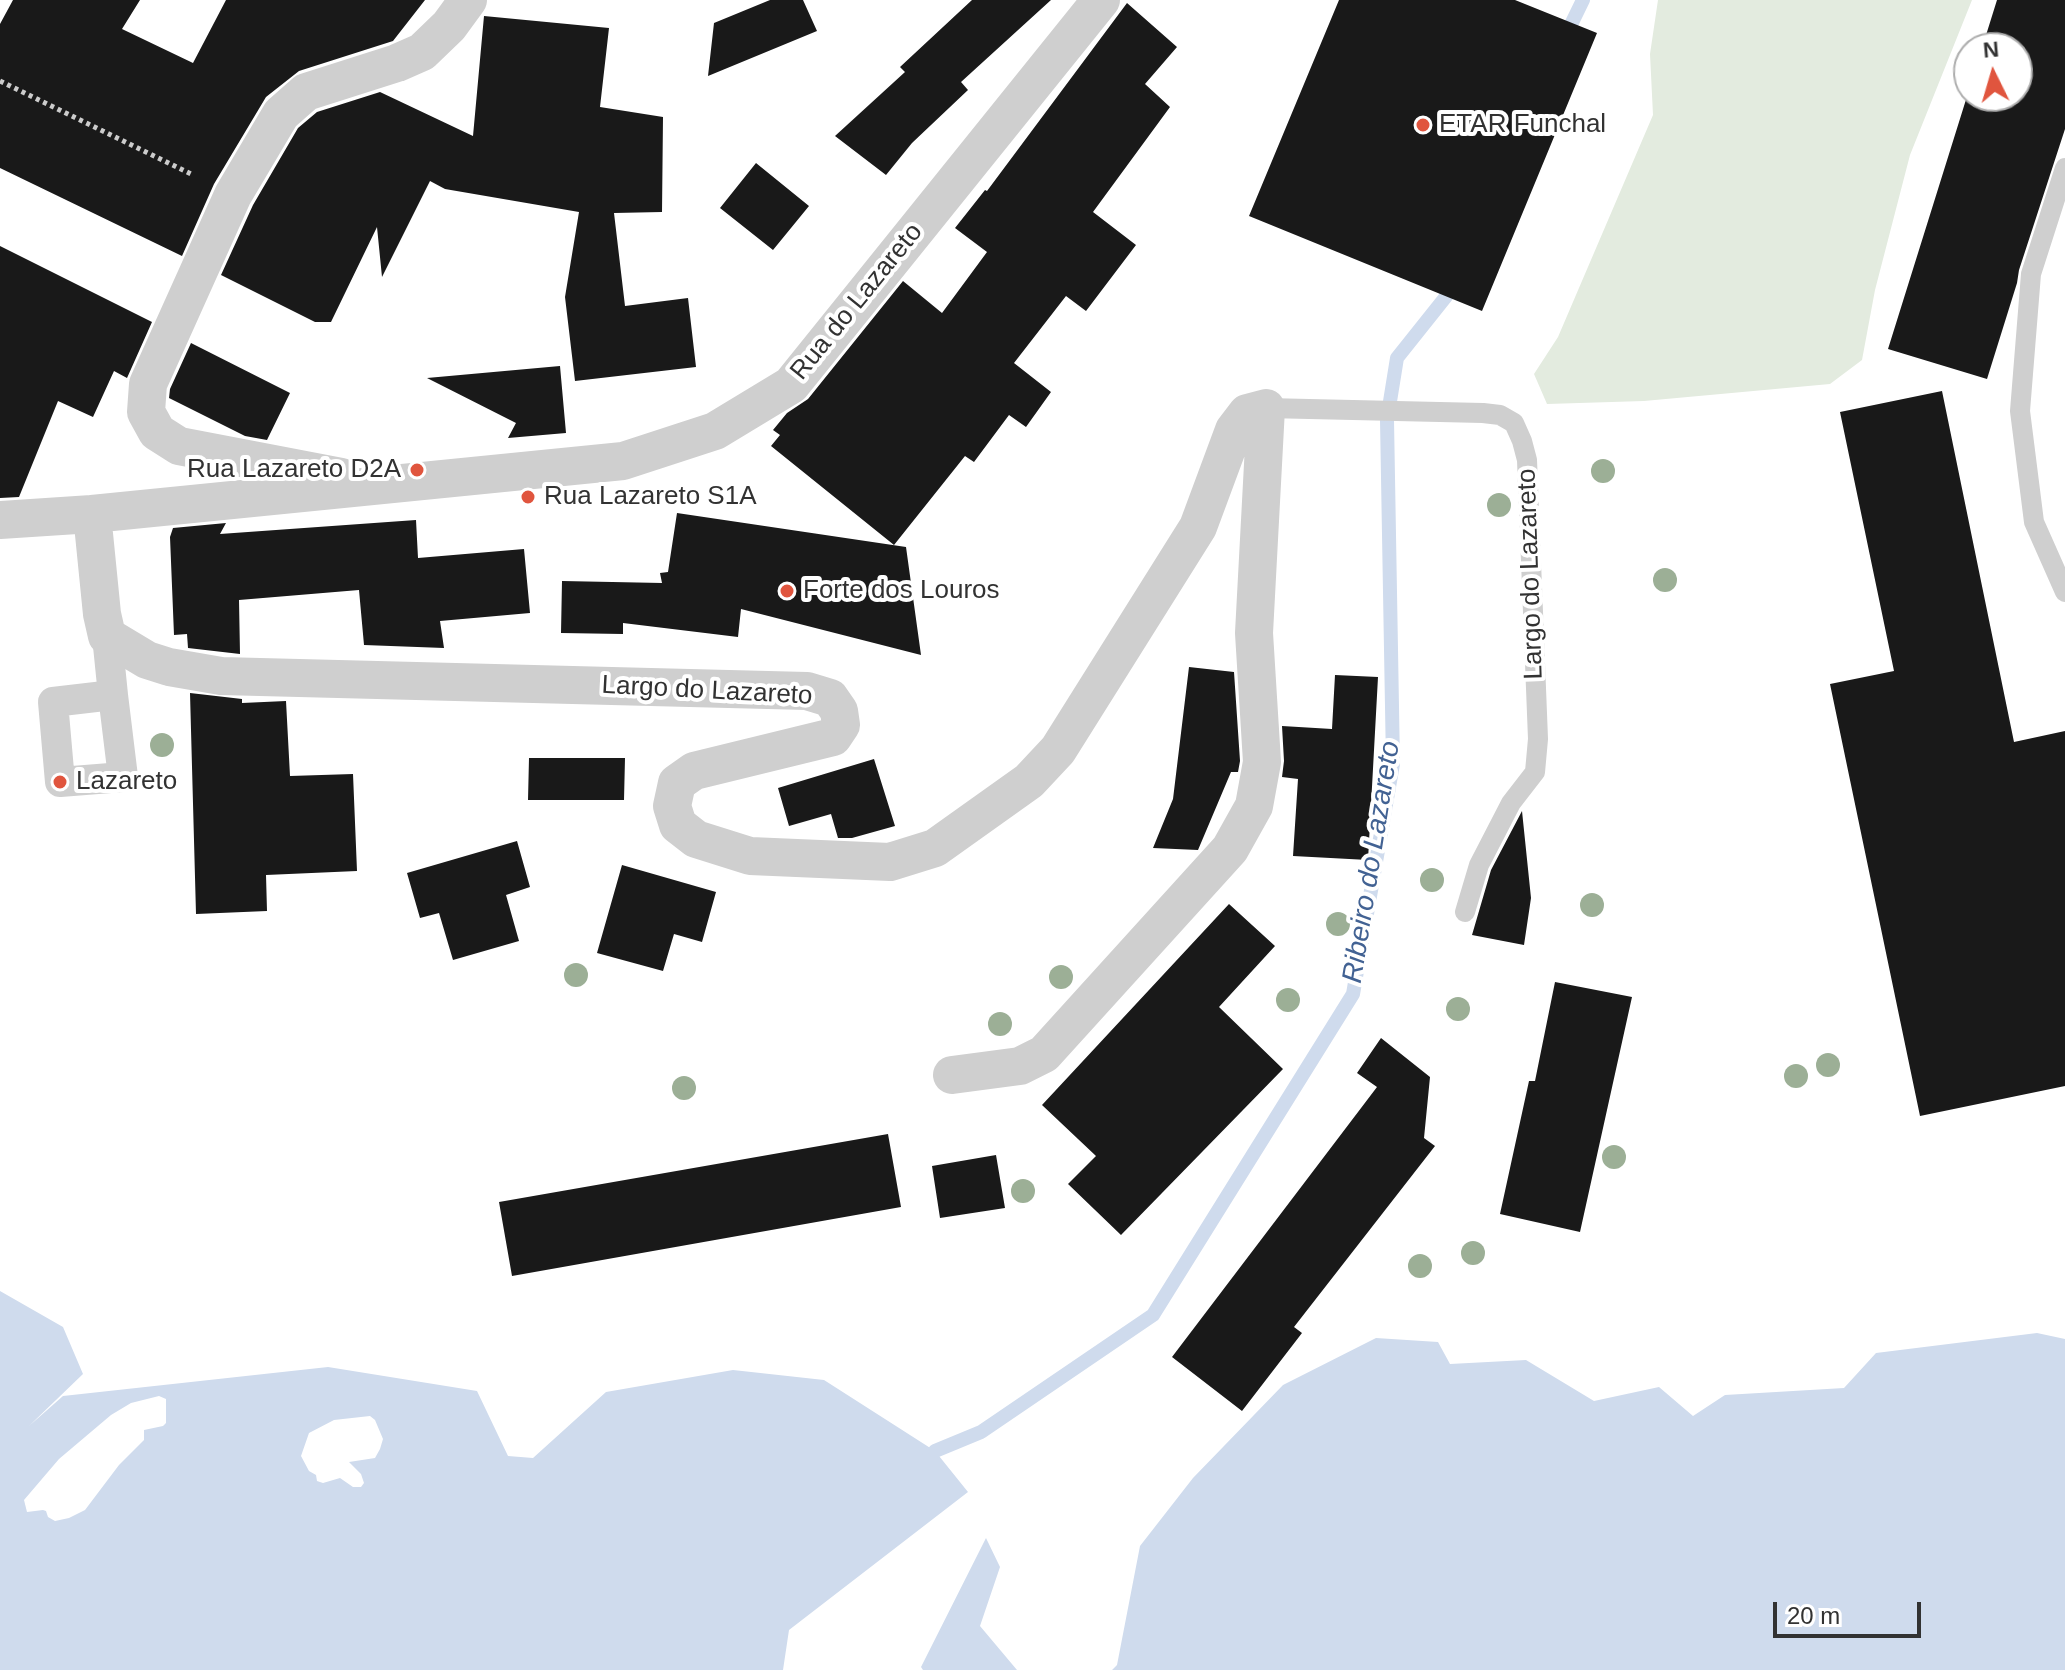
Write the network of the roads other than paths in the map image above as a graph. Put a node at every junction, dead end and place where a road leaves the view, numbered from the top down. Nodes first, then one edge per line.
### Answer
1 (468, 0) edge
2 (1101, 0) edge
3 (2065, 168) edge
4 (1266, 408) junction
5 (382, 485) junction
6 (92, 514) junction
7 (0, 520) edge
8 (2065, 592) edge
9 (107, 636) junction
10 (113, 695) dead end
11 (1465, 912) dead end
12 (952, 1075) dead end

1 - 5 street
2 - 5 street, Rua do Lazareto
3 - 8 lane
4 - 9 street, Largo do Lazareto
4 - 11 lane, Largo do Lazareto
4 - 12 street
5 - 6 street, Rua do Lazareto
6 - 7 street, Rua do Lazareto
6 - 9 street
9 - 10 street

